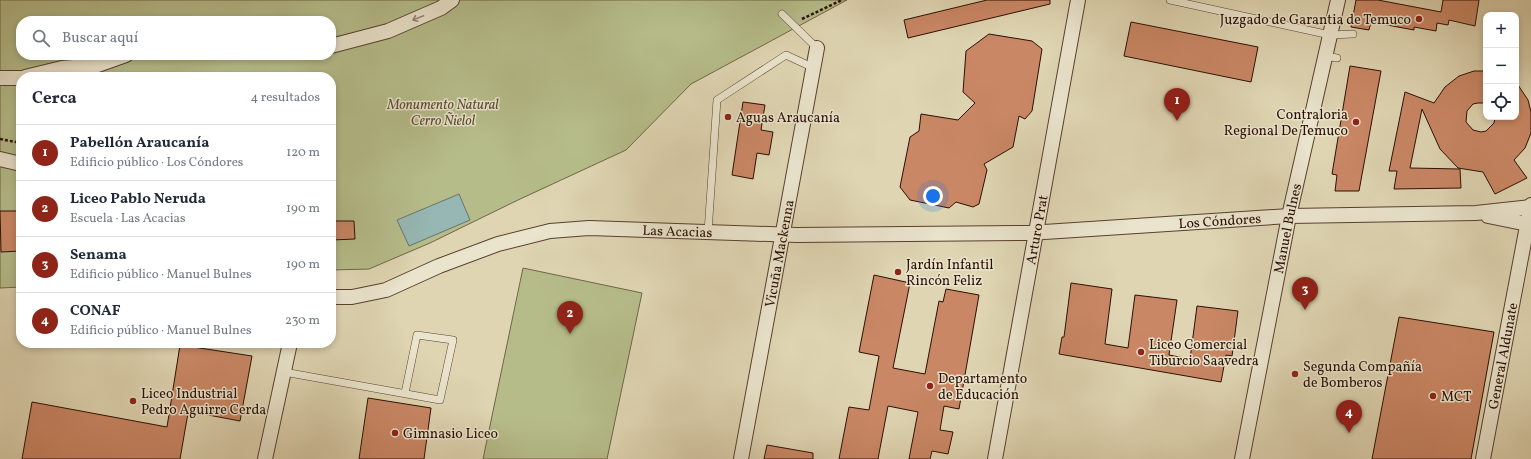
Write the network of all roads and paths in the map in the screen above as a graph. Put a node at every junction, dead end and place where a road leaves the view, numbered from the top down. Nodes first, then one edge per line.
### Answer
1 (452, 0) edge
2 (842, 0) edge
3 (1078, 0) edge
4 (1170, 0) edge
5 (1338, 0) edge
6 (782, 14) dead end
7 (792, 24) junction
8 (1353, 34) dead end
9 (1330, 35) junction
10 (336, 45) edge
11 (817, 48) joint
12 (112, 60) edge
13 (814, 68) junction
14 (46, 72) edge
15 (0, 78) edge
16 (16, 78) edge
17 (0, 139) edge
18 (16, 142) edge
19 (0, 159) edge
20 (16, 163) edge
21 (1531, 206) edge
22 (1476, 214) junction
23 (1289, 216) junction
24 (1528, 224) junction
25 (708, 232) junction
26 (1036, 233) junction
27 (782, 235) junction
28 (336, 297) edge
29 (289, 348) edge
30 (284, 372) junction
31 (405, 393) junction
32 (265, 459) edge
33 (741, 459) edge
34 (995, 459) edge
35 (1242, 459) edge
36 (1484, 459) edge

1 -> 10 street
2 - 7 path
3 - 26 street, Arturo Prat
4 - 9 lane
5 - 9 street, Manuel Bulnes
6 - 7 lane
7 - 11 lane
8 - 9 lane
9 - 23 street, Manuel Bulnes
11 - 13 street, Vicuña Mackenna
12 - 14 street
13 - 25 lane
13 - 27 street, Vicuña Mackenna
15 - 16 street
17 - 18 path
19 - 20 street
21 - 22 street, Los Cóndores
21 - 24 street, General Aldunate
22 - 23 street, Los Cóndores
22 - 24 street, Los Cóndores
23 - 26 street, Los Cóndores
23 - 35 street, Manuel Bulnes
24 - 36 street, General Aldunate
25 - 27 street, Las Acacias
25 - 28 street, Las Acacias
26 - 27 street, Las Acacias
26 - 34 street, Arturo Prat
27 - 33 street, Vicuña Mackenna
29 - 30 street
30 - 31 lane
30 - 32 street
31 - 31 lane

